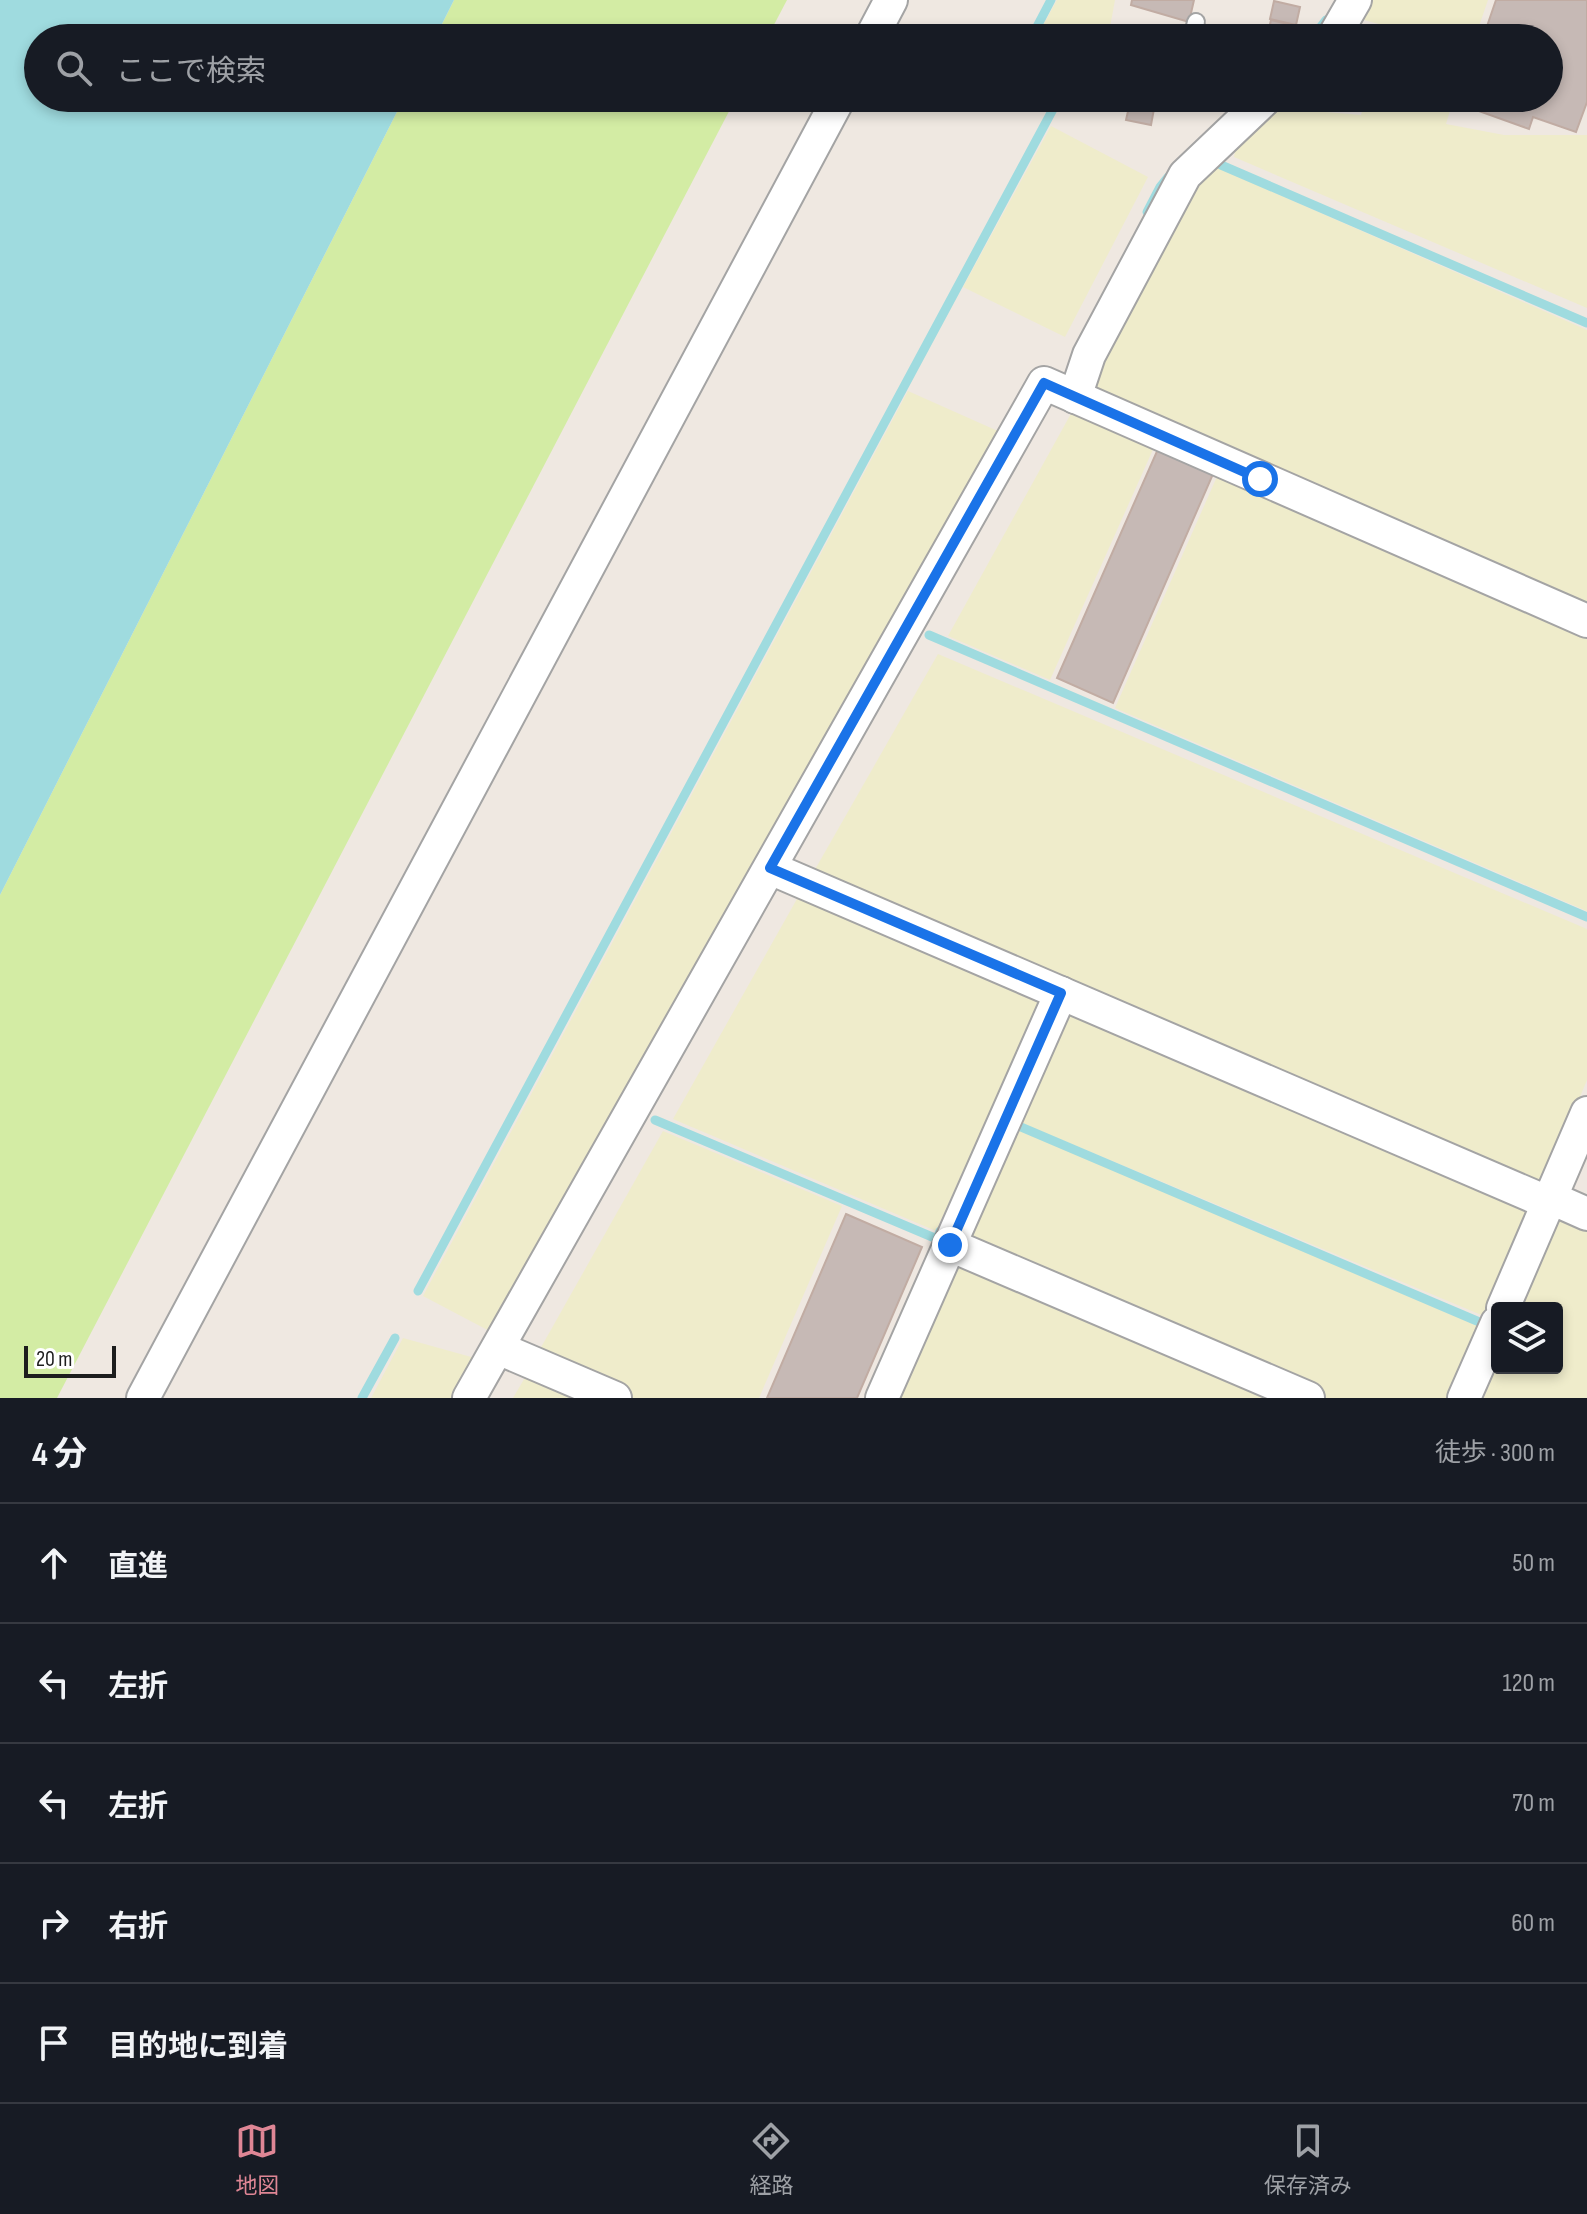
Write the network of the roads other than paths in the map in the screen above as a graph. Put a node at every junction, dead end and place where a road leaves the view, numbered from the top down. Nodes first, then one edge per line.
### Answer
1 (891, 0) edge
2 (1355, 0) edge
3 (878, 24) edge
4 (1341, 24) edge
5 (832, 112) edge
6 (1251, 112) edge
7 (1075, 397) junction
8 (1587, 621) edge
9 (770, 868) junction
10 (1061, 993) junction
11 (1587, 1113) edge
12 (1550, 1200) junction
13 (1587, 1214) edge
14 (950, 1245) junction
15 (1506, 1302) edge
16 (1491, 1337) edge
17 (498, 1348) junction
18 (143, 1398) edge
19 (469, 1398) edge
20 (615, 1398) edge
21 (882, 1398) edge
22 (1308, 1398) edge
23 (1464, 1398) edge

1 - 3 street
2 - 4 street
5 - 18 street
6 - 7 street
7 - 8 street
7 - 9 street
9 - 10 street
9 - 17 street
10 - 12 street
10 - 14 street
11 - 12 street
12 - 13 street
12 - 15 street
14 - 21 street
14 - 22 street
16 - 23 street
17 - 19 street
17 - 20 street

